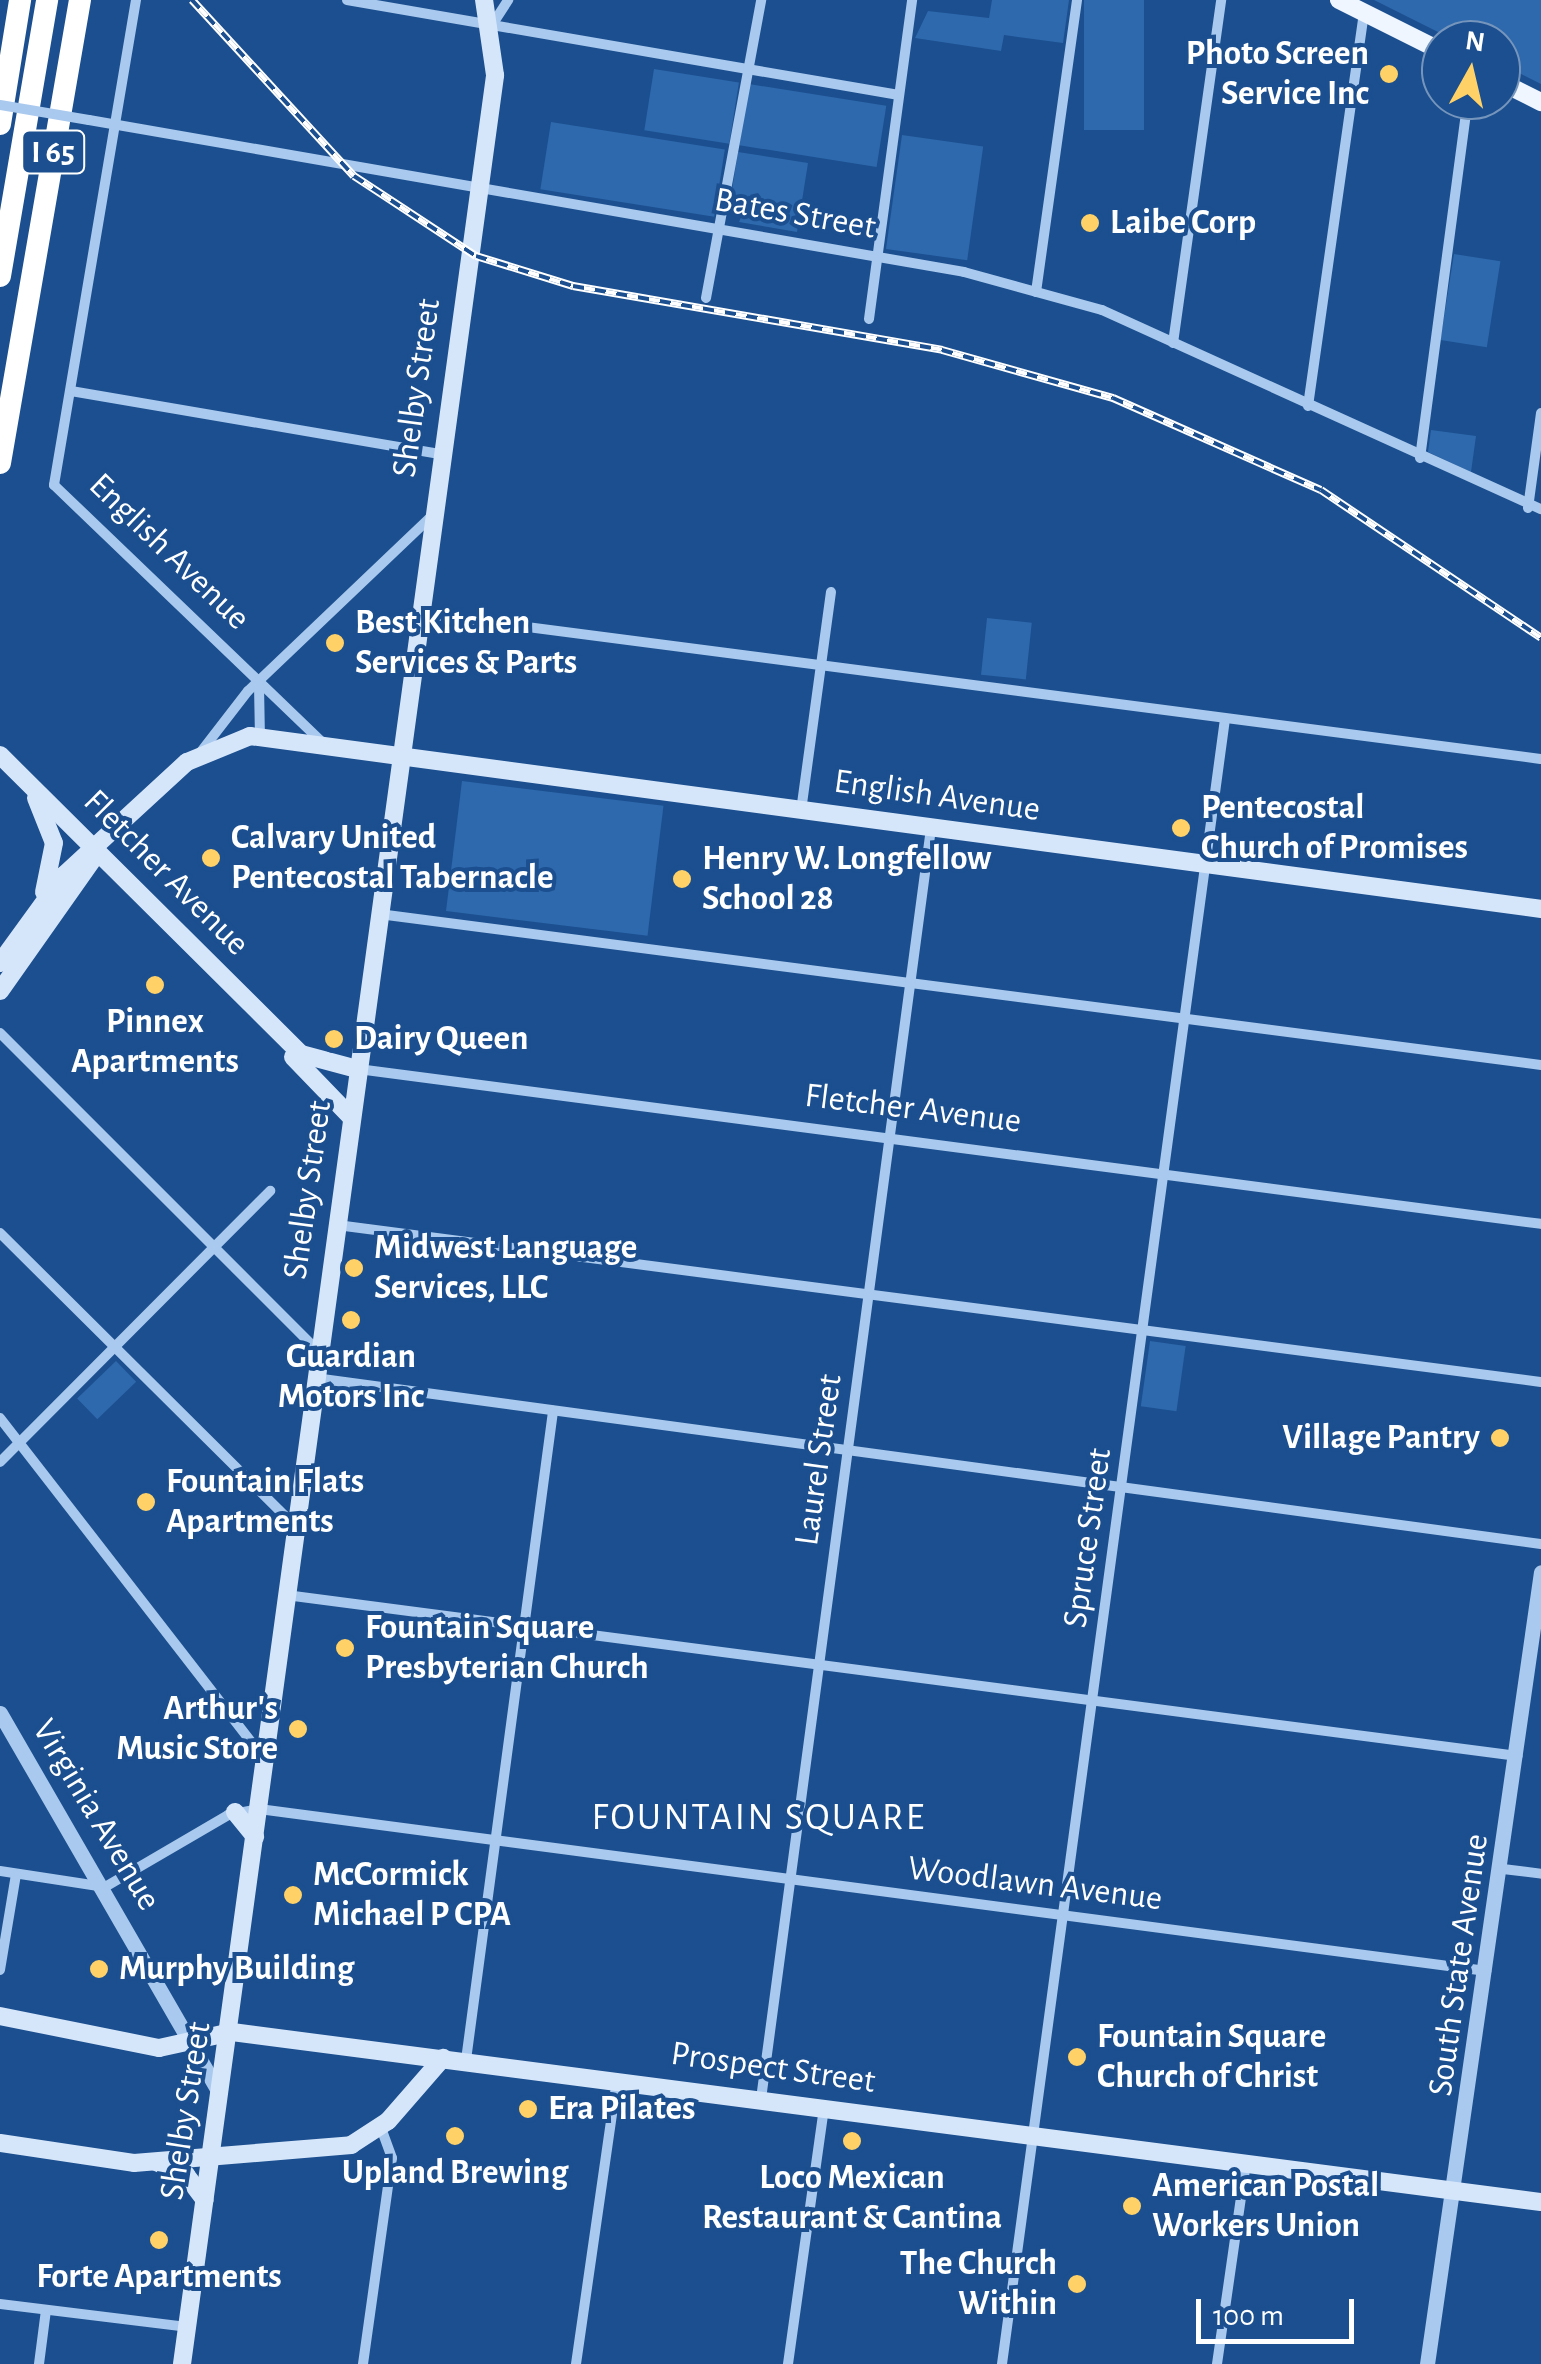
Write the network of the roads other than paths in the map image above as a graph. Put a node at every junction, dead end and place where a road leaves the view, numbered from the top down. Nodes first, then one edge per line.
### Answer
1 (20, 0) edge
2 (47, 0) edge
3 (80, 0) edge
4 (136, 0) edge
5 (348, 0) edge
6 (484, 0) edge
7 (508, 0) edge
8 (761, 0) edge
9 (912, 0) edge
10 (1077, 0) edge
11 (1221, 0) edge
12 (1338, 0) edge
13 (1364, 13) junction
14 (492, 25) junction
15 (13, 36) junction
16 (1421, 41) edge
17 (748, 68) junction
18 (0, 92) edge
19 (899, 94) junction
20 (0, 105) edge
21 (1465, 120) edge
22 (0, 124) edge
23 (115, 125) junction
24 (476, 186) junction
25 (719, 228) junction
26 (877, 256) junction
27 (0, 276) edge
28 (1036, 292) junction
29 (706, 298) dead end
30 (869, 319) dead end
31 (1173, 343) junction
32 (71, 391) junction
33 (1308, 406) junction
34 (1541, 413) edge
35 (440, 454) junction
36 (1420, 458) junction
37 (0, 463) edge
38 (1528, 508) junction
39 (1541, 509) edge
40 (432, 516) junction
41 (831, 592) dead end
42 (419, 613) junction
43 (820, 665) junction
44 (260, 686) junction
45 (1225, 719) junction
46 (260, 736) junction
47 (326, 746) junction
48 (200, 753) junction
49 (0, 755) edge
50 (399, 758) junction
51 (1541, 760) edge
52 (29, 785) junction
53 (801, 811) junction
54 (931, 828) junction
55 (99, 850) junction
56 (1207, 865) junction
57 (1541, 909) edge
58 (38, 910) junction
59 (378, 914) junction
60 (0, 962) edge
61 (910, 983) junction
62 (0, 990) edge
63 (1186, 1019) junction
64 (0, 1034) edge
65 (285, 1038) junction
66 (1541, 1065) edge
67 (357, 1069) junction
68 (350, 1117) junction
69 (890, 1138) junction
70 (1165, 1174) junction
71 (270, 1191) dead end
72 (1541, 1224) edge
73 (336, 1225) junction
74 (0, 1234) edge
75 (214, 1247) junction
76 (869, 1294) junction
77 (1144, 1330) junction
78 (114, 1347) junction
79 (318, 1351) junction
80 (314, 1378) junction
81 (1541, 1382) edge
82 (553, 1411) junction
83 (0, 1418) edge
84 (20, 1442) junction
85 (848, 1450) junction
86 (0, 1462) edge
87 (1122, 1486) junction
88 (296, 1527) junction
89 (1541, 1544) edge
90 (1541, 1572) edge
91 (286, 1595) junction
92 (524, 1626) junction
93 (819, 1664) junction
94 (1095, 1700) junction
95 (0, 1715) edge
96 (1518, 1756) junction
97 (264, 1760) junction
98 (259, 1808) junction
99 (235, 1812) junction
100 (496, 1841) junction
101 (255, 1843) junction
102 (1502, 1869) junction
103 (0, 1871) edge
104 (16, 1874) junction
105 (1541, 1874) edge
106 (790, 1880) junction
107 (105, 1887) junction
108 (1066, 1916) junction
109 (0, 1970) edge
110 (1487, 1971) junction
111 (0, 2016) edge
112 (232, 2032) junction
113 (194, 2038) junction
114 (444, 2058) junction
115 (466, 2060) junction
116 (617, 2080) junction
117 (761, 2099) junction
118 (217, 2106) junction
119 (824, 2108) junction
120 (381, 2128) junction
121 (1035, 2136) junction
122 (0, 2144) edge
123 (211, 2153) junction
124 (156, 2162) junction
125 (1246, 2163) junction
126 (1454, 2190) junction
127 (205, 2200) junction
128 (1541, 2202) edge
129 (0, 2304) edge
130 (46, 2310) junction
131 (187, 2327) junction
132 (39, 2364) edge
133 (182, 2364) edge
134 (363, 2364) edge
135 (576, 2364) edge
136 (788, 2364) edge
137 (1002, 2364) edge
138 (1217, 2364) edge
139 (1427, 2364) edge

1 - 15 highway
2 - 27 highway, I 65
3 - 37 highway, I 65
4 - 23 street
5 - 14 street
6 - 14 main road, Shelby Street
7 - 14 street
8 - 17 street
9 - 19 street
10 - 28 street
11 - 31 street
12 - 13 main road
13 - 16 main road
13 - 33 street
14 - 17 street
14 - 24 main road, Shelby Street
15 - 18 highway
15 - 22 highway
17 - 19 street
17 - 25 street
19 - 26 street
20 - 23 street, Bates Street, bridge
21 - 36 street
23 - 24 street, Bates Street
23 - 32 street
24 - 25 street, Bates Street
24 - 35 main road, Shelby Street
25 - 26 street, Bates Street
25 - 29 street
26 - 28 street, Bates Street
26 - 30 street
28 - 31 street, Bates Street
31 - 33 street, Bates Street
32 - 35 street
32 - 44 street, English Avenue
33 - 36 street, Bates Street
34 - 38 street
35 - 40 main road, Shelby Street
36 - 38 street, Bates Street
38 - 39 street, Bates Street
40 - 42 main road, Shelby Street
40 - 44 street
41 - 43 street
42 - 43 street
42 - 50 main road, Shelby Street
43 - 45 street
43 - 53 street
44 - 46 street
44 - 47 street, English Avenue
44 - 48 street
45 - 51 street
45 - 56 street, Spruce Street
46 - 47 main road, English Avenue
46 - 48 main road
47 - 50 main road, English Avenue
48 - 55 main road
49 - 52 main road, Fletcher Avenue
50 - 53 main road, English Avenue
50 - 59 main road, Shelby Street
52 - 55 main road, Fletcher Avenue
52 - 58 main road
53 - 54 main road, English Avenue
54 - 56 main road, English Avenue
54 - 61 street, Laurel Street
55 - 58 main road
55 - 62 main road
55 - 65 main road, Fletcher Avenue
56 - 57 main road, English Avenue
56 - 63 street, Spruce Street
58 - 60 main road
59 - 61 street
59 - 67 main road, Shelby Street
61 - 63 street
61 - 69 street, Laurel Street
63 - 66 street
63 - 70 street, Spruce Street
64 - 75 street
65 - 67 main road, Fletcher Avenue
65 - 68 main road, Fletcher Avenue
67 - 68 main road, Shelby Street
67 - 69 street, Fletcher Avenue
68 - 73 main road, Shelby Street
69 - 70 street, Fletcher Avenue
69 - 76 street, Laurel Street
70 - 72 street, Fletcher Avenue
70 - 77 street, Spruce Street
71 - 75 street
73 - 76 street
73 - 79 main road, Shelby Street
74 - 78 street
75 - 78 street
75 - 79 street
76 - 77 street
76 - 85 street, Laurel Street
77 - 81 street
77 - 87 street, Spruce Street
78 - 84 street
78 - 88 street
79 - 80 main road, Shelby Street
80 - 82 street
80 - 88 main road, Shelby Street
82 - 85 street
82 - 92 street
83 - 84 street
84 - 86 street
84 - 97 street
85 - 87 street
85 - 93 street, Laurel Street
87 - 89 street
87 - 94 street, Spruce Street
88 - 91 main road, Shelby Street
90 - 96 street, South State Avenue
91 - 92 street
91 - 97 main road, Shelby Street
92 - 93 street
92 - 100 street
93 - 94 street
93 - 106 street, Laurel Street
94 - 96 street
94 - 108 street, Spruce Street
95 - 107 street, Virginia Avenue
96 - 102 street, South State Avenue
97 - 98 main road, Shelby Street
98 - 99 street, Woodlawn Avenue
98 - 100 street, Woodlawn Avenue
98 - 101 main road, Shelby Street
99 - 101 main road
99 - 107 street, Woodlawn Avenue
100 - 106 street, Woodlawn Avenue
100 - 115 street
101 - 112 main road, Shelby Street
102 - 105 street
102 - 110 street, South State Avenue
103 - 104 street
104 - 107 street
104 - 109 street
106 - 108 street, Woodlawn Avenue
106 - 117 street, Laurel Street
107 - 113 street, Virginia Avenue
108 - 110 street, Woodlawn Avenue
108 - 121 street, Spruce Street
110 - 126 street, South State Avenue
111 - 113 main road, Prospect Street
112 - 113 main road, Prospect Street
112 - 114 main road, Prospect Street
112 - 118 main road, Shelby Street
113 - 118 street, Virginia Avenue
114 - 115 main road, Prospect Street
114 - 120 main road
115 - 116 main road, Prospect Street
116 - 117 main road, Prospect Street
116 - 135 street
117 - 119 main road, Prospect Street
118 - 123 main road, Shelby Street
119 - 121 main road, Prospect Street
119 - 136 street
120 - 123 main road
120 - 134 street
121 - 125 main road, Prospect Street
121 - 137 street, Spruce Street
122 - 124 main road
123 - 124 main road
123 - 127 main road, Shelby Street
124 - 127 main road
125 - 126 main road, Prospect Street
125 - 138 street
126 - 128 main road, Prospect Street
126 - 139 street, South State Avenue
127 - 131 main road, Shelby Street
129 - 130 street
130 - 131 street
130 - 132 street
131 - 133 main road, Shelby Street

